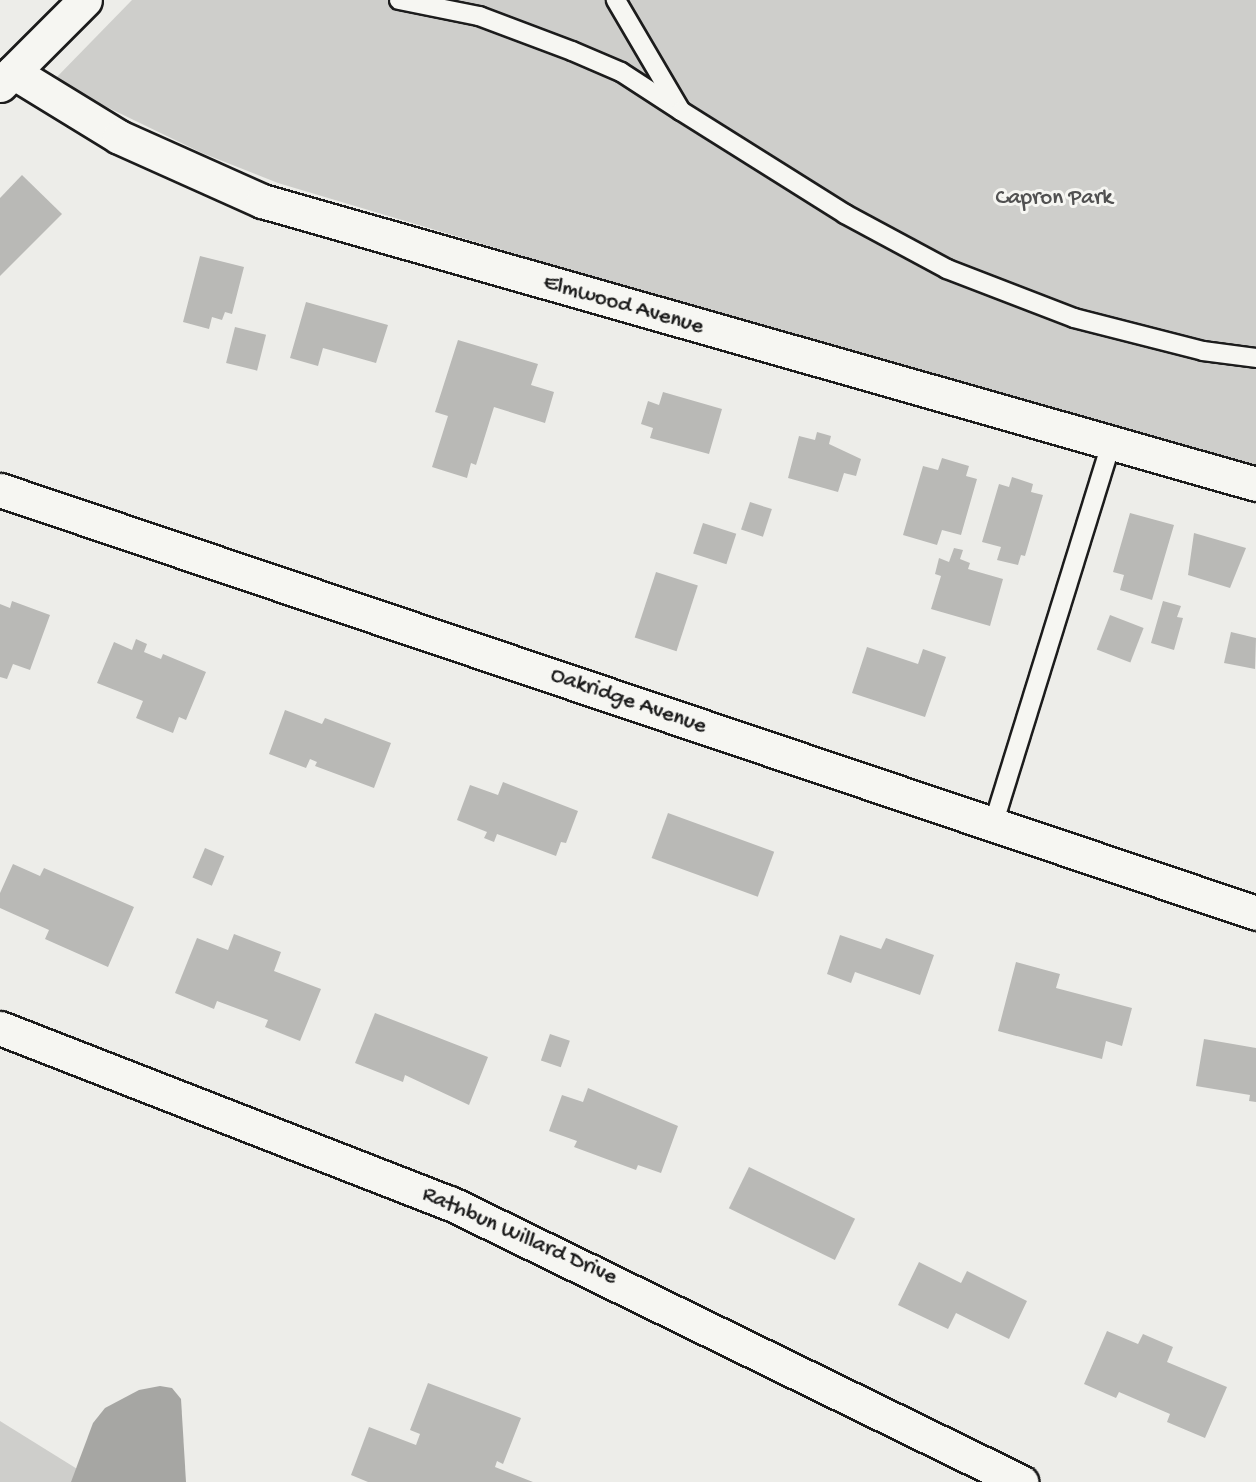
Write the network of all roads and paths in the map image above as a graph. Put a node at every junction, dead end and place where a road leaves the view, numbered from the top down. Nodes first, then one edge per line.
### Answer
1 (85, 0) edge
2 (399, 0) edge
3 (617, 0) edge
4 (442, 4) edge
5 (6, 79) edge
6 (681, 111) junction
7 (1256, 358) edge
8 (1111, 443) junction
9 (1256, 484) edge
10 (0, 490) edge
11 (993, 825) junction
12 (1256, 913) edge
13 (0, 1028) edge
14 (1021, 1482) edge

1 - 5 street
2 - 4 lane
3 - 6 lane
4 - 6 lane
5 - 8 street, Elmwood Avenue
6 - 7 lane
8 - 9 street, Elmwood Avenue
8 - 11 lane
10 - 11 street, Oakridge Avenue
11 - 12 street, Oakridge Avenue
13 - 14 street, Rathbun Willard Drive

